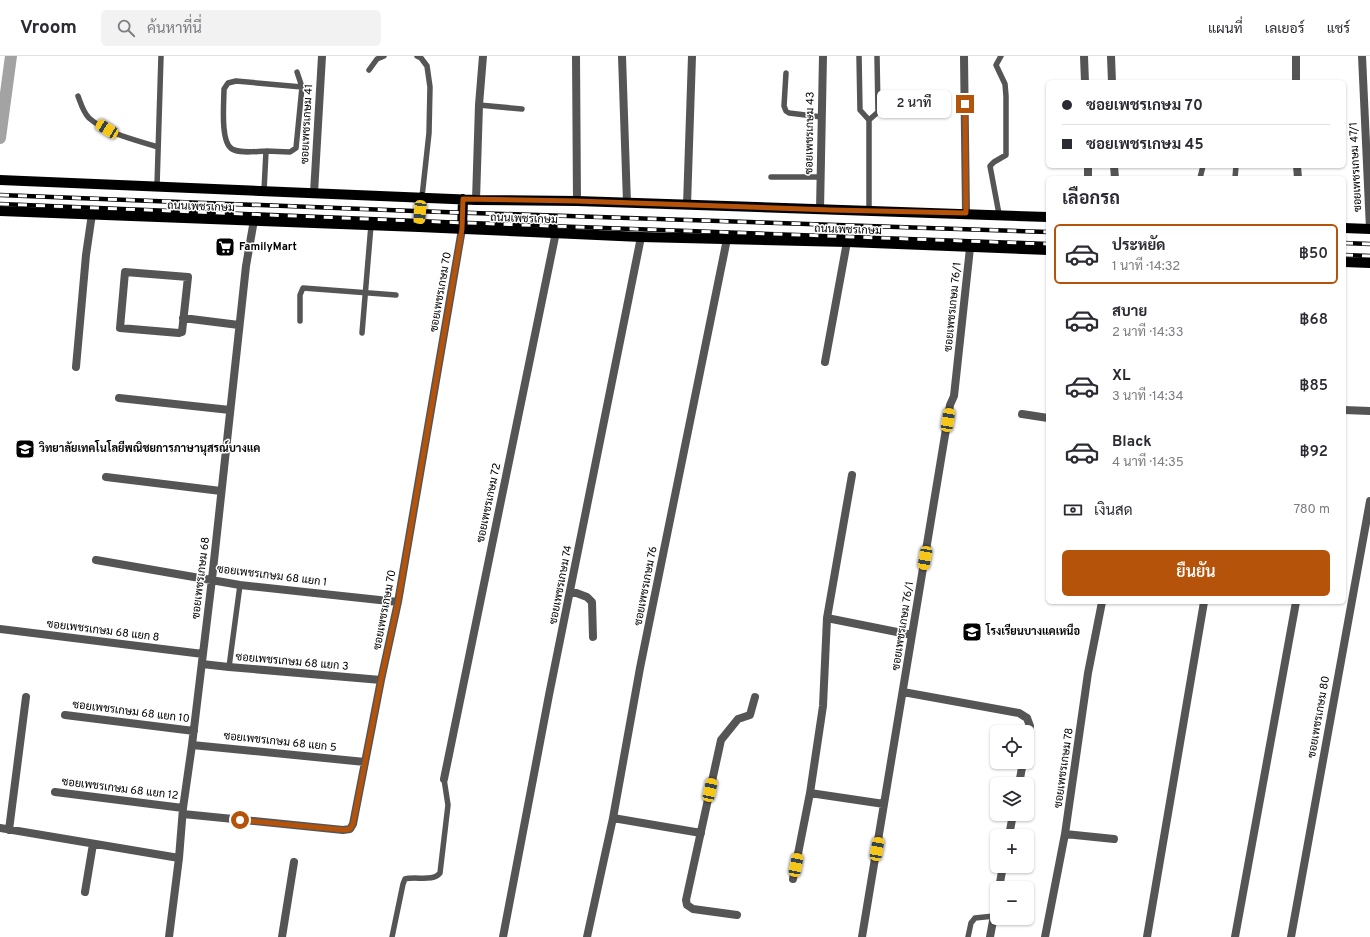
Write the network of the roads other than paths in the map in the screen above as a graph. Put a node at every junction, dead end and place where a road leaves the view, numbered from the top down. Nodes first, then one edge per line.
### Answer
1 (162, 56) edge
2 (322, 56) edge
3 (384, 56) edge
4 (417, 56) edge
5 (483, 56) edge
6 (576, 56) edge
7 (622, 56) edge
8 (692, 56) edge
9 (823, 56) edge
10 (859, 56) edge
11 (877, 56) edge
12 (964, 56) edge
13 (1001, 56) edge
14 (1084, 56) edge
15 (1111, 56) edge
16 (1296, 56) edge
17 (1362, 56) edge
18 (369, 70) dead end
19 (297, 72) dead end
20 (786, 73) dead end
21 (1085, 80) edge
22 (1112, 80) edge
23 (1296, 80) edge
24 (302, 87) junction
25 (78, 96) dead end
26 (479, 105) junction
27 (522, 109) dead end
28 (822, 117) junction
29 (869, 120) junction
30 (158, 147) junction
31 (266, 151) junction
32 (771, 177) dead end
33 (821, 177) junction
34 (4, 180) edge
35 (157, 186) junction
36 (264, 190) junction
37 (314, 192) junction
38 (422, 197) junction
39 (463, 199) junction
40 (476, 200) junction
41 (577, 201) junction
42 (627, 203) junction
43 (687, 205) junction
44 (820, 210) junction
45 (3, 211) edge
46 (869, 211) junction
47 (966, 213) junction
48 (92, 214) junction
49 (999, 214) junction
50 (1046, 217) edge
51 (254, 220) junction
52 (371, 225) junction
53 (419, 227) junction
54 (1346, 228) edge
55 (462, 229) junction
56 (1370, 229) edge
57 (556, 232) junction
58 (641, 237) junction
59 (727, 239) junction
60 (848, 242) junction
61 (970, 248) junction
62 (1046, 250) edge
63 (1346, 262) edge
64 (1370, 263) edge
65 (365, 292) junction
66 (396, 295) dead end
67 (184, 318) junction
68 (300, 321) dead end
69 (239, 325) junction
70 (362, 333) dead end
71 (825, 362) dead end
72 (76, 367) dead end
73 (119, 398) dead end
74 (230, 410) junction
75 (1346, 410) edge
76 (1370, 411) edge
77 (1022, 414) dead end
78 (1046, 418) edge
79 (852, 475) dead end
80 (106, 477) dead end
81 (221, 491) junction
82 (1370, 501) edge
83 (96, 560) dead end
84 (212, 579) junction
85 (240, 584) junction
86 (571, 591) junction
87 (398, 602) junction
88 (1102, 604) edge
89 (1204, 604) edge
90 (1296, 604) edge
91 (827, 618) junction
92 (0, 629) edge
93 (912, 635) junction
94 (593, 637) dead end
95 (203, 654) junction
96 (202, 664) junction
97 (229, 667) junction
98 (381, 680) junction
99 (903, 692) junction
100 (26, 697) dead end
101 (755, 697) dead end
102 (65, 715) dead end
103 (1030, 725) edge
104 (194, 732) junction
105 (192, 745) junction
106 (365, 762) junction
107 (444, 779) joint
108 (55, 792) dead end
109 (810, 793) junction
110 (884, 804) junction
111 (183, 811) junction
112 (613, 818) junction
113 (0, 828) edge
114 (9, 830) junction
115 (701, 833) junction
116 (1065, 834) junction
117 (1114, 839) dead end
118 (93, 844) junction
119 (179, 858) junction
120 (294, 862) dead end
121 (793, 879) dead end
122 (85, 892) dead end
123 (737, 915) dead end
124 (990, 916) edge
125 (992, 925) edge
126 (169, 937) edge
127 (282, 937) edge
128 (392, 937) edge
129 (503, 937) edge
130 (586, 937) edge
131 (862, 937) edge
132 (968, 937) edge
133 (990, 937) edge
134 (1045, 937) edge
135 (1147, 937) edge
136 (1235, 937) edge
137 (1290, 937) edge

1 - 30 lane
2 - 37 street, ซอยเพชรเกษม 41
3 - 18 lane
4 - 38 lane
5 - 26 street
6 - 41 street
7 - 42 street
8 - 43 street
9 - 28 street, ซอยเพชรเกษม 43
10 - 29 lane
11 - 29 lane
12 - 47 street
13 - 49 lane
14 - 21 street
15 - 22 street
16 - 23 street
17 - 56 street, ซอยเพชรเกษม 47/1
19 - 24 lane
20 - 28 lane
24 - 31 lane
24 - 31 lane
25 - 30 lane
26 - 27 lane
26 - 40 street
28 - 33 street, ซอยเพชรเกษม 43
29 - 46 lane
30 - 35 lane
31 - 36 lane
32 - 33 lane
33 - 44 street, ซอยเพชรเกษม 43
34 - 35 main road, ถนนเพชรเกษม
35 - 36 main road, ถนนเพชรเกษม
36 - 37 main road, ถนนเพชรเกษม
37 - 38 main road, ถนนเพชรเกษม
38 - 39 main road, ถนนเพชรเกษม
38 - 53 main road
39 - 40 main road, ถนนเพชรเกษม
39 - 55 main road
40 - 41 main road, ถนนเพชรเกษม
41 - 42 main road, ถนนเพชรเกษม
42 - 43 main road, ถนนเพชรเกษม
43 - 44 main road, ถนนเพชรเกษม
44 - 46 main road, ถนนเพชรเกษม
45 - 48 main road, ถนนเพชรเกษม
46 - 47 main road, ถนนเพชรเกษม
47 - 49 main road, ถนนเพชรเกษม
48 - 51 main road, ถนนเพชรเกษม
48 - 72 street
49 - 50 main road, ถนนเพชรเกษม
51 - 52 main road, ถนนเพชรเกษม
51 - 69 street, ซอยเพชรเกษม 68
52 - 53 main road, ถนนเพชรเกษม
52 - 65 lane
53 - 55 main road, ถนนเพชรเกษม
54 - 56 main road
55 - 57 main road, ถนนเพชรเกษม
55 - 87 street, ซอยเพชรเกษม 70
57 - 58 main road, ถนนเพชรเกษม
57 - 107 street, ซอยเพชรเกษม 72
58 - 59 main road, ถนนเพชรเกษม
58 - 86 street, ซอยเพชรเกษม 74
59 - 60 main road, ถนนเพชรเกษม
59 - 112 street, ซอยเพชรเกษม 76
60 - 61 main road, ถนนเพชรเกษม
60 - 71 street
61 - 62 main road, ถนนเพชรเกษม
61 - 93 street, ซอยเพชรเกษม 76/1
63 - 64 main road
65 - 66 lane
65 - 68 lane
65 - 70 lane
67 - 67 street
67 - 69 street
69 - 74 street, ซอยเพชรเกษม 68
73 - 74 street
74 - 81 street, ซอยเพชรเกษม 68
75 - 76 street
77 - 78 street
79 - 91 street
80 - 81 street
81 - 84 street, ซอยเพชรเกษม 68
82 - 137 street, ซอยเพชรเกษม 80
83 - 84 street, ซอยเพชรเกษม 68 แยก 1
84 - 85 street, ซอยเพชรเกษม 68 แยก 1
84 - 95 street, ซอยเพชรเกษม 68
85 - 87 street, ซอยเพชรเกษม 68 แยก 1
85 - 97 lane
86 - 94 street
86 - 129 street, ซอยเพชรเกษม 74
87 - 98 street, ซอยเพชรเกษม 70
88 - 116 street, ซอยเพชรเกษม 78
89 - 135 street
90 - 136 street
91 - 93 street
91 - 109 street
92 - 95 street, ซอยเพชรเกษม 68 แยก 8
93 - 99 street, ซอยเพชรเกษม 76/1
95 - 96 street, ซอยเพชรเกษม 68
96 - 97 street, ซอยเพชรเกษม 68 แยก 3
96 - 104 street, ซอยเพชรเกษม 68
97 - 98 street, ซอยเพชรเกษม 68 แยก 3
98 - 106 street, ซอยเพชรเกษม 70
99 - 103 street
99 - 110 street, ซอยเพชรเกษม 76/1
100 - 114 street
101 - 115 street
102 - 104 street, ซอยเพชรเกษม 68 แยก 10
104 - 105 street, ซอยเพชรเกษม 68
105 - 106 street, ซอยเพชรเกษม 68 แยก 5
105 - 111 street, ซอยเพชรเกษม 68
106 - 111 street, ซอยเพชรเกษม 70
107 - 128 lane
108 - 111 street, ซอยเพชรเกษม 68 แยก 12
109 - 110 street
109 - 121 street
110 - 131 street, ซอยเพชรเกษม 76/1
111 - 119 street, ซอยเพชรเกษม 68
112 - 115 street
112 - 130 street, ซอยเพชรเกษม 76
113 - 114 street
114 - 118 street
115 - 123 street
116 - 117 street
116 - 134 street, ซอยเพชรเกษม 78
118 - 119 street
118 - 122 street
119 - 126 street, ซอยเพชรเกษม 68
120 - 127 street
124 - 132 lane
125 - 133 street

